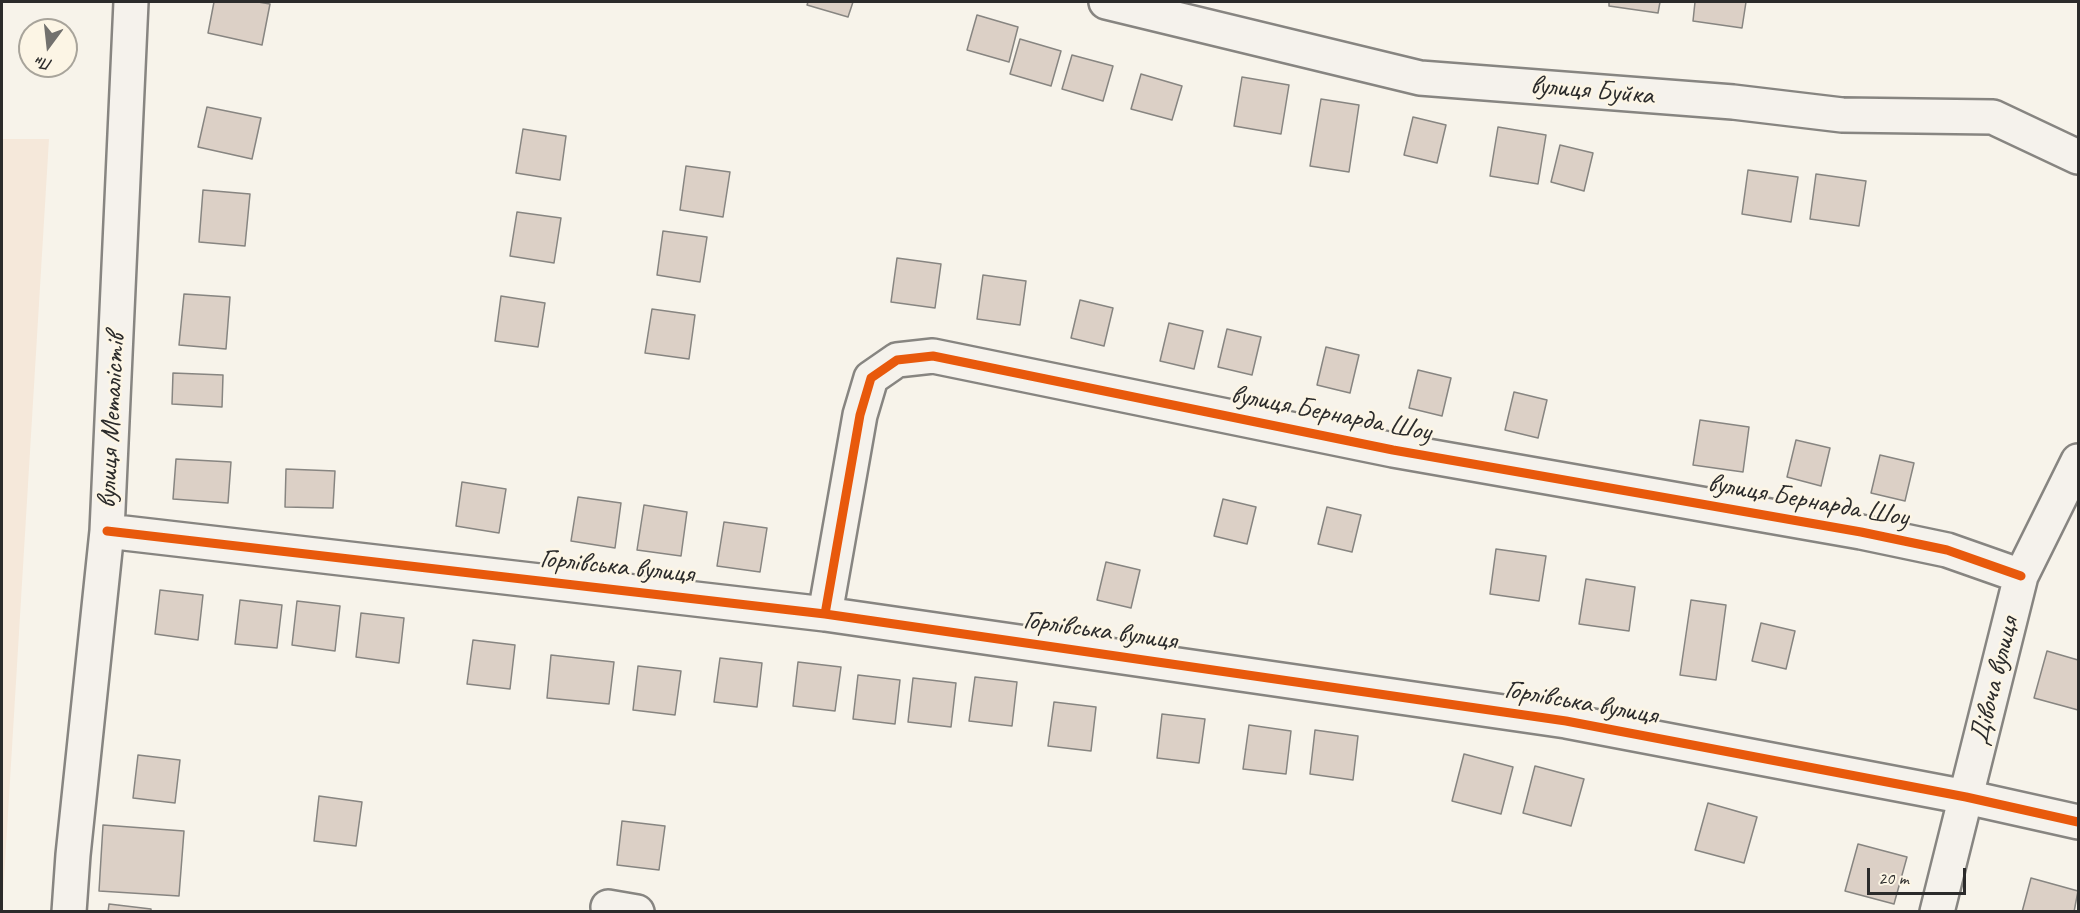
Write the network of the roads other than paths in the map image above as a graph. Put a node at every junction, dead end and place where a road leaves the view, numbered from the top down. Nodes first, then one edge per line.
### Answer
1 (131, 2) edge
2 (1106, 2) edge
3 (2079, 157) edge
4 (2079, 461) edge
5 (107, 531) junction
6 (2021, 576) junction
7 (825, 614) junction
8 (1966, 797) junction
9 (2079, 822) edge
10 (69, 912) edge
11 (1937, 912) edge

1 - 5 street, вулиця Металістів
2 - 3 street, вулиця Буйка
4 - 6 street, Дівоча вулиця
5 - 7 street, Горлівська вулиця
5 - 10 street, вулиця Металістів
6 - 7 street, вулиця Бернарда Шоу
6 - 8 street, Дівоча вулиця
7 - 8 street, Горлівська вулиця
8 - 9 street, Горлівська вулиця
8 - 11 street, Дівоча вулиця

